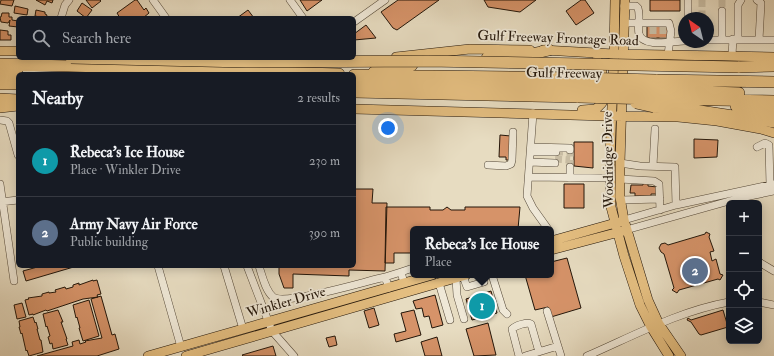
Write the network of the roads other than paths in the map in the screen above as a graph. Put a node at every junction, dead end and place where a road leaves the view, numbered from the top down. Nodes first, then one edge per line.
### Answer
1 (69, 0) edge
2 (153, 0) edge
3 (290, 0) edge
4 (386, 0) edge
5 (615, 0) edge
6 (688, 0) edge
7 (741, 0) edge
8 (757, 0) edge
9 (625, 3) edge
10 (722, 11) tunnel mouth
11 (688, 12) edge
12 (62, 16) edge
13 (165, 16) edge
14 (302, 16) edge
15 (356, 21) edge
16 (624, 23) junction
17 (640, 23) junction
18 (722, 39) junction
19 (735, 39) junction
20 (714, 40) edge
21 (759, 40) junction
22 (774, 40) edge
23 (665, 41) junction
24 (678, 41) edge
25 (549, 50) junction
26 (0, 51) edge
27 (16, 51) edge
28 (574, 52) junction
29 (619, 54) junction
30 (668, 55) junction
31 (681, 55) junction
32 (732, 56) junction
33 (0, 57) edge
34 (16, 57) edge
35 (774, 57) edge
36 (356, 59) edge
37 (158, 60) edge
38 (0, 64) edge
39 (774, 66) edge
40 (271, 72) edge
41 (0, 74) edge
42 (16, 75) edge
43 (360, 75) edge
44 (774, 82) edge
45 (356, 83) edge
46 (0, 84) edge
47 (16, 84) edge
48 (577, 88) junction
49 (356, 92) edge
50 (774, 94) edge
51 (0, 99) edge
52 (655, 99) junction
53 (692, 99) junction
54 (16, 100) edge
55 (774, 101) edge
56 (16, 106) edge
57 (0, 108) edge
58 (356, 109) edge
59 (774, 112) edge
60 (534, 114) junction
61 (611, 116) junction
62 (621, 117) junction
63 (0, 120) edge
64 (774, 122) edge
65 (655, 129) dead end
66 (513, 132) dead end
67 (774, 133) edge
68 (756, 147) dead end
69 (16, 148) edge
70 (570, 150) dead end
71 (530, 155) junction
72 (620, 163) junction
73 (488, 165) dead end
74 (653, 166) junction
75 (570, 167) tunnel mouth
76 (529, 177) junction
77 (570, 178) junction
78 (610, 178) junction
79 (620, 179) junction
80 (0, 184) edge
81 (773, 186) edge
82 (740, 197) edge
83 (660, 199) junction
84 (16, 200) edge
85 (621, 200) junction
86 (1, 202) edge
87 (676, 205) junction
88 (660, 210) junction
89 (619, 222) junction
90 (546, 226) edge
91 (622, 232) junction
92 (554, 238) edge
93 (554, 250) edge
94 (762, 264) edge
95 (159, 268) edge
96 (225, 268) edge
97 (248, 268) edge
98 (260, 268) edge
99 (410, 269) edge
100 (774, 271) edge
101 (401, 272) junction
102 (385, 277) junction
103 (422, 278) edge
104 (453, 278) edge
105 (483, 278) edge
106 (493, 278) edge
107 (14, 280) dead end
108 (404, 283) junction
109 (267, 288) junction
110 (388, 288) junction
111 (257, 292) junction
112 (372, 292) junction
113 (374, 302) junction
114 (726, 303) edge
115 (762, 303) edge
116 (774, 305) edge
117 (547, 311) dead end
118 (507, 314) dead end
119 (464, 319) dead end
120 (450, 320) dead end
121 (655, 325) junction
122 (270, 327) junction
123 (243, 329) junction
124 (558, 346) junction
125 (181, 347) junction
126 (539, 352) junction
127 (148, 356) edge
128 (186, 356) edge
129 (294, 356) edge
130 (519, 356) edge
131 (525, 356) edge
132 (561, 356) edge
133 (587, 356) edge
134 (669, 356) edge
135 (680, 356) edge

1 - 12 street
2 - 13 street
3 - 14 street
4 - 15 street
5 - 29 main road, Woodridge Drive
6 - 11 street
7 - 19 street
8 - 21 street
9 - 16 main road, Woodridge Drive
9 - 17 street
10 - 18 street
16 - 17 street
16 - 29 main road, Woodridge Drive
17 - 23 street
17 - 23 street
18 - 19 street
18 - 20 street
19 - 21 street
19 - 32 street
21 - 22 street
23 - 24 street
23 - 30 street
25 - 28 main road, Gulf Freeway Frontage Road
25 - 36 main road, Gulf Freeway Frontage Road
25 - 43 highway
26 - 27 main road
28 - 29 main road, Gulf Freeway Frontage Road
28 - 60 main road
29 - 30 main road, Gulf Freeway Frontage Road
29 - 61 main road, Woodridge Drive
29 - 62 main road, Woodridge Drive
30 - 31 main road, Gulf Freeway Frontage Road
31 - 32 main road, Gulf Freeway Frontage Road
31 - 52 main road
32 - 35 main road, Gulf Freeway Frontage Road
33 - 34 highway
37 - 39 highway, bridge
38 - 40 highway
41 - 42 highway
43 - 48 highway, Gulf Freeway
44 - 52 highway, Gulf Freeway
45 - 48 highway, Gulf Freeway
46 - 47 highway
48 - 49 highway, Gulf Freeway
48 - 52 highway, Gulf Freeway, bridge
48 - 52 highway, Gulf Freeway, bridge
50 - 52 highway, Gulf Freeway
51 - 54 highway
52 - 53 highway, Gulf Freeway
52 - 62 main road
52 - 64 highway
52 - 67 main road
53 - 55 highway, Gulf Freeway
53 - 59 highway
56 - 57 main road
58 - 60 main road
60 - 61 main road
60 - 71 street
61 - 62 main road
61 - 78 main road, Woodridge Drive
62 - 72 main road, Woodridge Drive
63 - 69 street
65 - 74 street
66 - 73 street
68 - 81 street
70 - 71 street
71 - 71 street
71 - 76 street
72 - 74 street
72 - 79 main road, Woodridge Drive
74 - 87 street
75 - 77 street
76 - 77 street
76 - 90 street
77 - 78 street
78 - 89 main road, Woodridge Drive
79 - 83 street
79 - 85 main road, Woodridge Drive
80 - 86 street
81 - 82 street
82 - 87 street
82 - 91 street
83 - 85 street
83 - 88 street
84 - 86 street
85 - 89 main road, Woodridge Drive
86 - 107 street
87 - 88 street
88 - 89 street
89 - 91 main road, Woodridge Drive
89 - 92 main road
91 - 93 main road
91 - 121 main road, Woodridge Drive
94 - 100 street
95 - 125 street
96 - 123 street
97 - 111 street
98 - 109 street
99 - 101 street
101 - 102 street
101 - 108 street
102 - 109 street
102 - 110 street
103 - 108 main road, Winkler Drive
104 - 105 street
104 - 113 main road, Winkler Drive
104 - 119 street
104 - 120 street
106 - 118 street
108 - 110 main road, Winkler Drive
109 - 111 street
110 - 112 main road, Winkler Drive
111 - 122 street
112 - 113 main road
112 - 122 main road, Winkler Drive
113 - 122 main road, Winkler Drive
114 - 121 street
115 - 116 street
117 - 124 street
121 - 133 street
121 - 134 main road, Woodridge Drive
121 - 135 main road, Woodridge Drive
122 - 123 main road, Winkler Drive
122 - 128 main road, Winkler Drive
122 - 129 street
123 - 125 main road, Winkler Drive
124 - 126 street
124 - 132 street
125 - 127 main road, Winkler Drive
126 - 130 street
126 - 131 street

